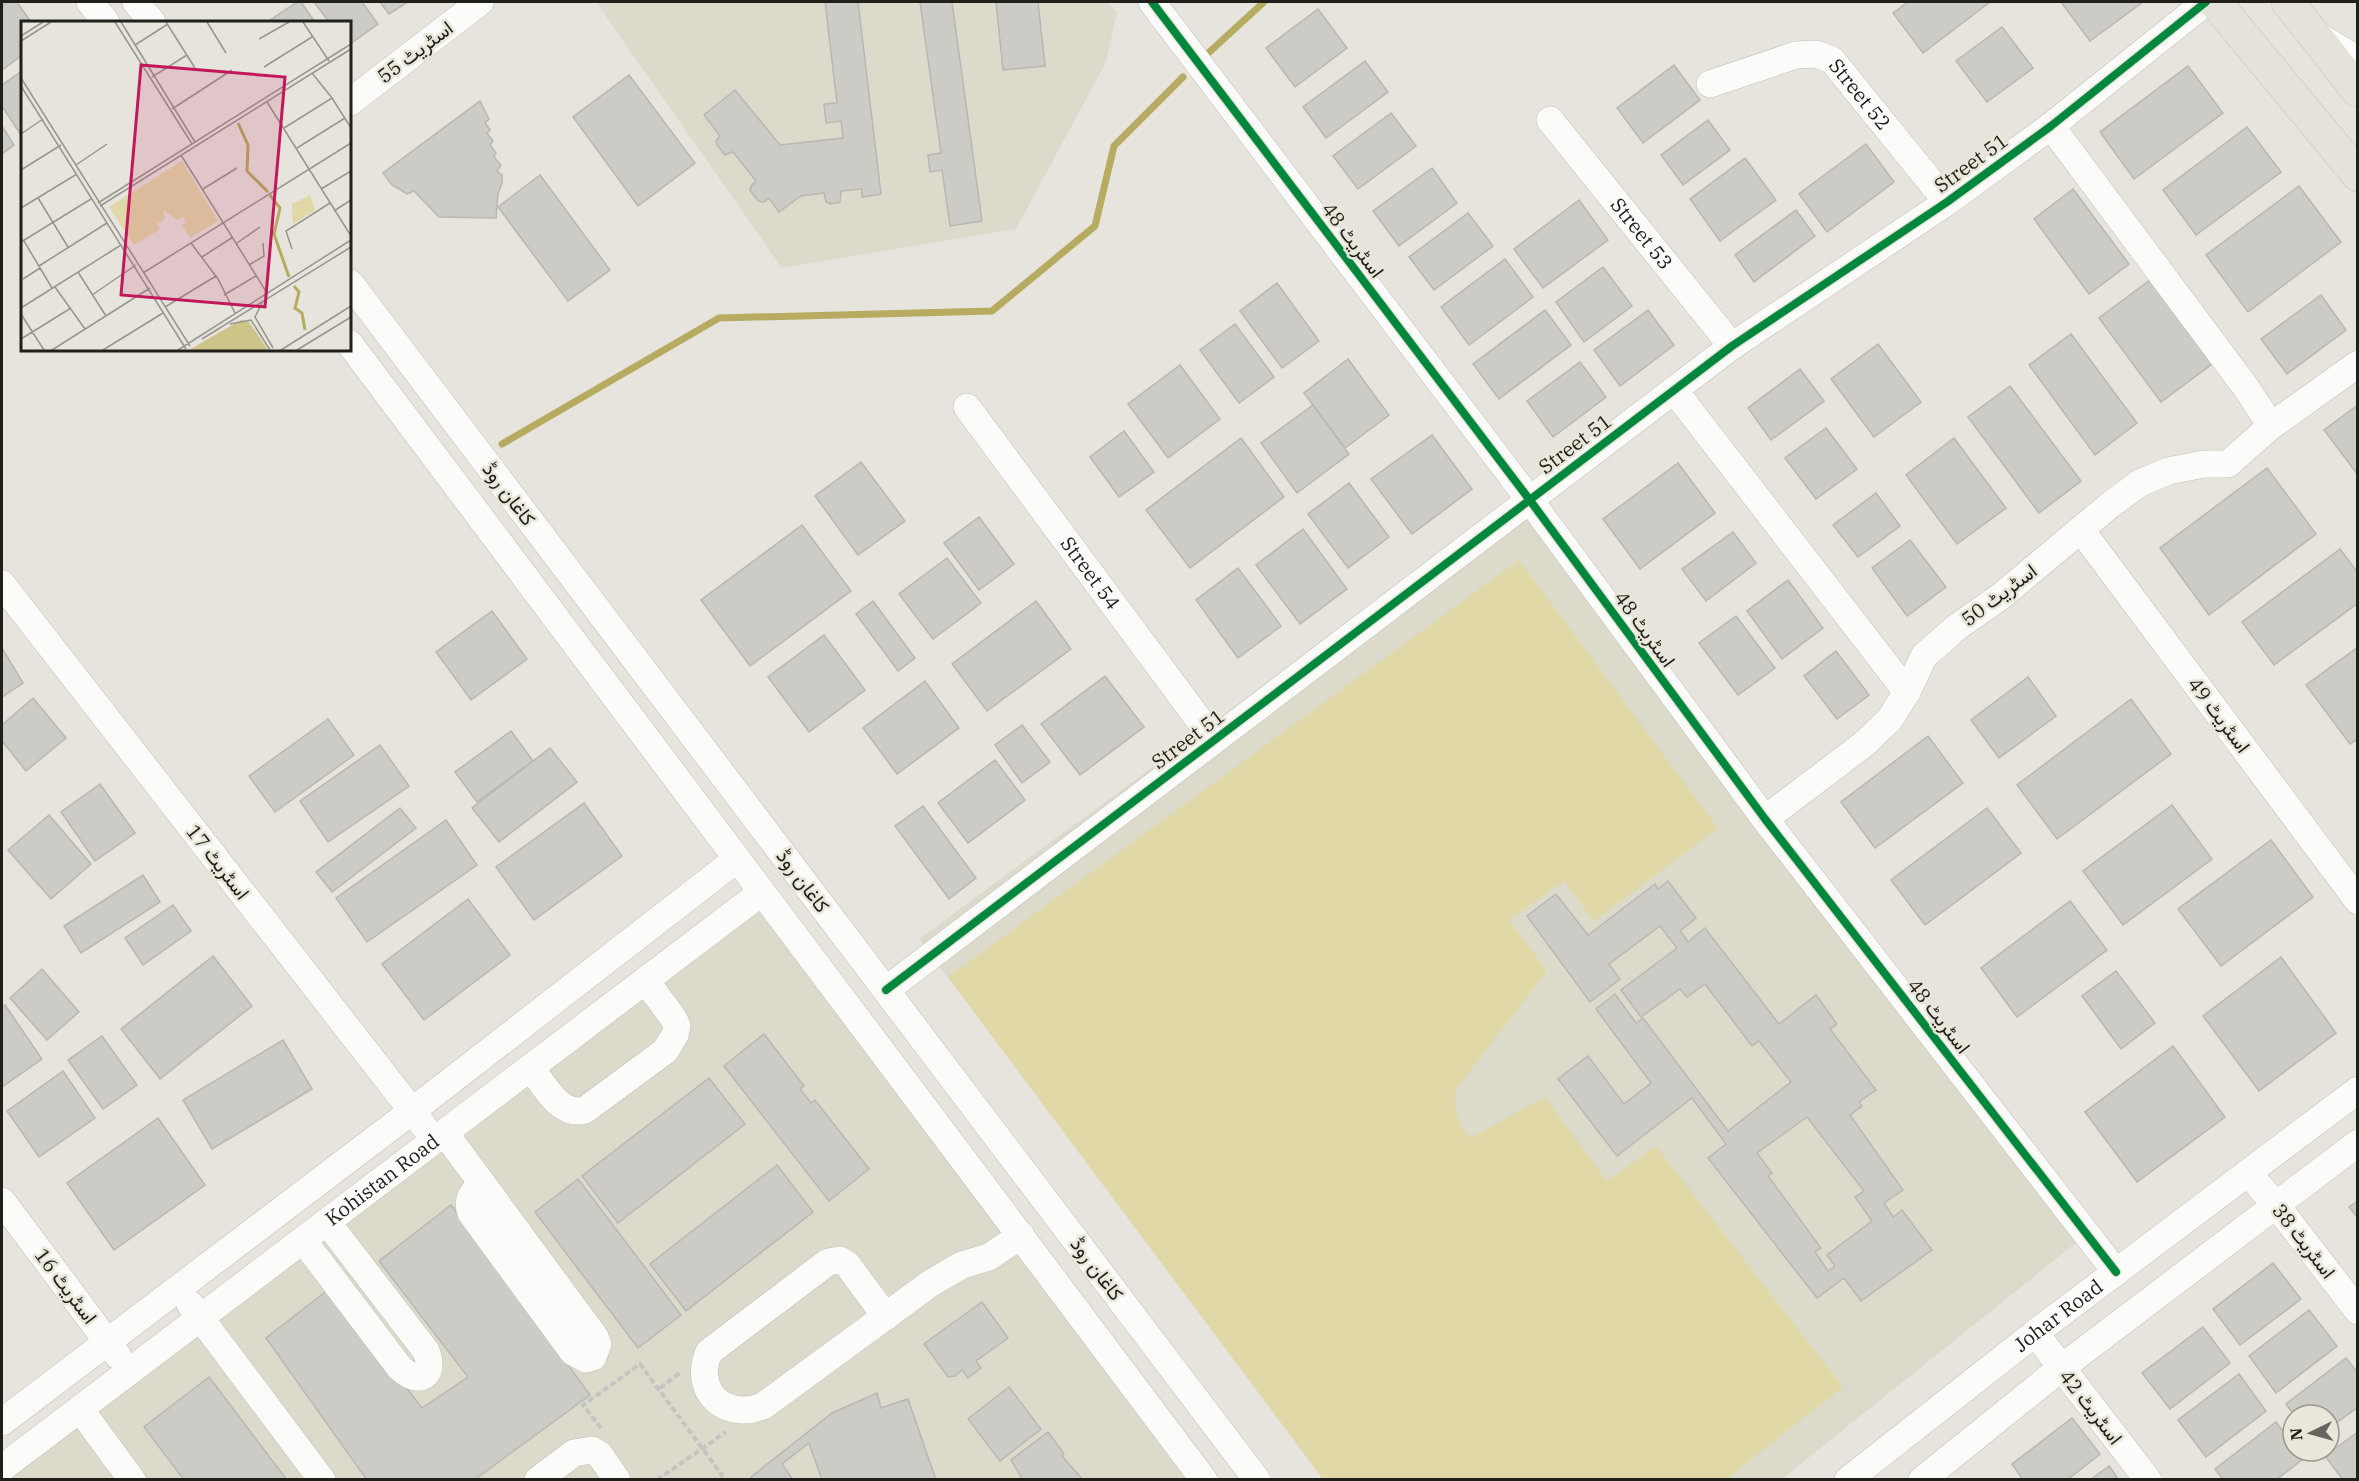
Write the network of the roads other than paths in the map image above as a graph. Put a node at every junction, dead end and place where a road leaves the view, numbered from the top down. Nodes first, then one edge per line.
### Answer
1 (90, 2) edge
2 (136, 2) edge
3 (480, 2) edge
4 (1152, 2) edge
5 (2206, 2) edge
6 (2216, 2) edge
7 (2288, 2) edge
8 (105, 21) edge
9 (151, 21) edge
10 (2311, 32) junction
11 (2358, 60) edge
12 (1710, 84) dead end
13 (2358, 91) edge
14 (351, 101) edge
15 (1550, 120) dead end
16 (2051, 126) junction
17 (2358, 175) edge
18 (1947, 202) junction
19 (351, 285) edge
20 (351, 345) edge
21 (1732, 346) junction
22 (2358, 364) edge
23 (1674, 390) junction
24 (967, 407) dead end
25 (2271, 426) junction
26 (1529, 499) junction
27 (2081, 530) junction
28 (2, 584) edge
29 (1907, 692) junction
30 (1214, 740) junction
31 (1765, 819) junction
32 (737, 859) junction
33 (762, 892) junction
34 (2358, 901) edge
35 (646, 981) junction
36 (886, 990) junction
37 (531, 1068) junction
38 (2358, 1090) edge
39 (412, 1111) junction
40 (440, 1136) junction
41 (2358, 1143) edge
42 (2248, 1173) junction
43 (481, 1184) junction
44 (2, 1201) edge
45 (2276, 1205) junction
46 (1058, 1218) junction
47 (327, 1222) junction
48 (1023, 1239) junction
49 (303, 1240) junction
50 (2116, 1272) junction
51 (179, 1289) junction
52 (2358, 1311) edge
53 (886, 1317) junction
54 (201, 1318) junction
55 (2035, 1333) junction
56 (108, 1342) junction
57 (2061, 1368) junction
58 (129, 1372) junction
59 (80, 1409) junction
60 (2, 1422) edge
61 (2, 1468) edge
62 (1197, 1477) edge
63 (132, 1479) edge
64 (322, 1479) edge
65 (538, 1479) edge
66 (617, 1479) edge
67 (1257, 1479) edge
68 (1848, 1479) edge
69 (1922, 1479) edge
70 (2148, 1479) edge

1 - 8 street
2 - 9 street
3 - 14 street, اسٹریٹ 55
4 - 26 street, اسٹریٹ 48
5 - 16 street, Street 51
6 - 17 main road
7 - 10 main road
10 - 11 street
10 - 13 main road
12 - 18 street, Street 52
15 - 21 street, Street 53
16 - 18 street, Street 51
16 - 25 street
18 - 21 street, Street 51
19 - 36 street, کاغان روڈ
20 - 32 street, کاغان روڈ
21 - 23 street, Street 51
22 - 25 street, اسٹریٹ 50
23 - 26 street, Street 51
23 - 29 street
24 - 30 street, Street 54
25 - 27 street, اسٹریٹ 50
26 - 30 street, Street 51
26 - 31 street, اسٹریٹ 48
27 - 29 street, اسٹریٹ 50
27 - 34 street, اسٹریٹ 49
28 - 39 street, اسٹریٹ 17
29 - 31 street, اسٹریٹ 50
30 - 36 street, Street 51
31 - 50 street, اسٹریٹ 48
32 - 33 street, کاغان روڈ
32 - 39 street, Kohistan Road
33 - 35 street, Kohistan Road
33 - 48 street, کاغان روڈ
35 - 37 street, Kohistan Road
35 - 37 street
36 - 46 street, کاغان روڈ
37 - 40 street, Kohistan Road
38 - 42 street, Johar Road
39 - 40 street, اسٹریٹ 17
39 - 51 street, Kohistan Road
40 - 43 street, اسٹریٹ 17
40 - 47 street, Kohistan Road
41 - 45 street
42 - 45 street, اسٹریٹ 38
42 - 50 street, Johar Road
43 - 43 street, اسٹریٹ 17
44 - 56 street, اسٹریٹ 16
45 - 52 street, اسٹریٹ 38
45 - 57 street
46 - 48 street
46 - 67 street, کاغان روڈ
47 - 49 street, Kohistan Road
47 - 49 street
48 - 53 street
48 - 62 street, کاغان روڈ
49 - 54 street, Kohistan Road
50 - 55 street, Johar Road
51 - 54 street
51 - 56 street, Kohistan Road
53 - 53 street
54 - 58 street, Kohistan Road
54 - 64 street
55 - 57 street, اسٹریٹ 42
55 - 68 street, Johar Road
56 - 58 street, اسٹریٹ 16
56 - 60 street, Kohistan Road
57 - 69 street
57 - 70 street, اسٹریٹ 42
58 - 59 street, Kohistan Road
59 - 61 street, Kohistan Road
59 - 63 street
65 - 66 street

